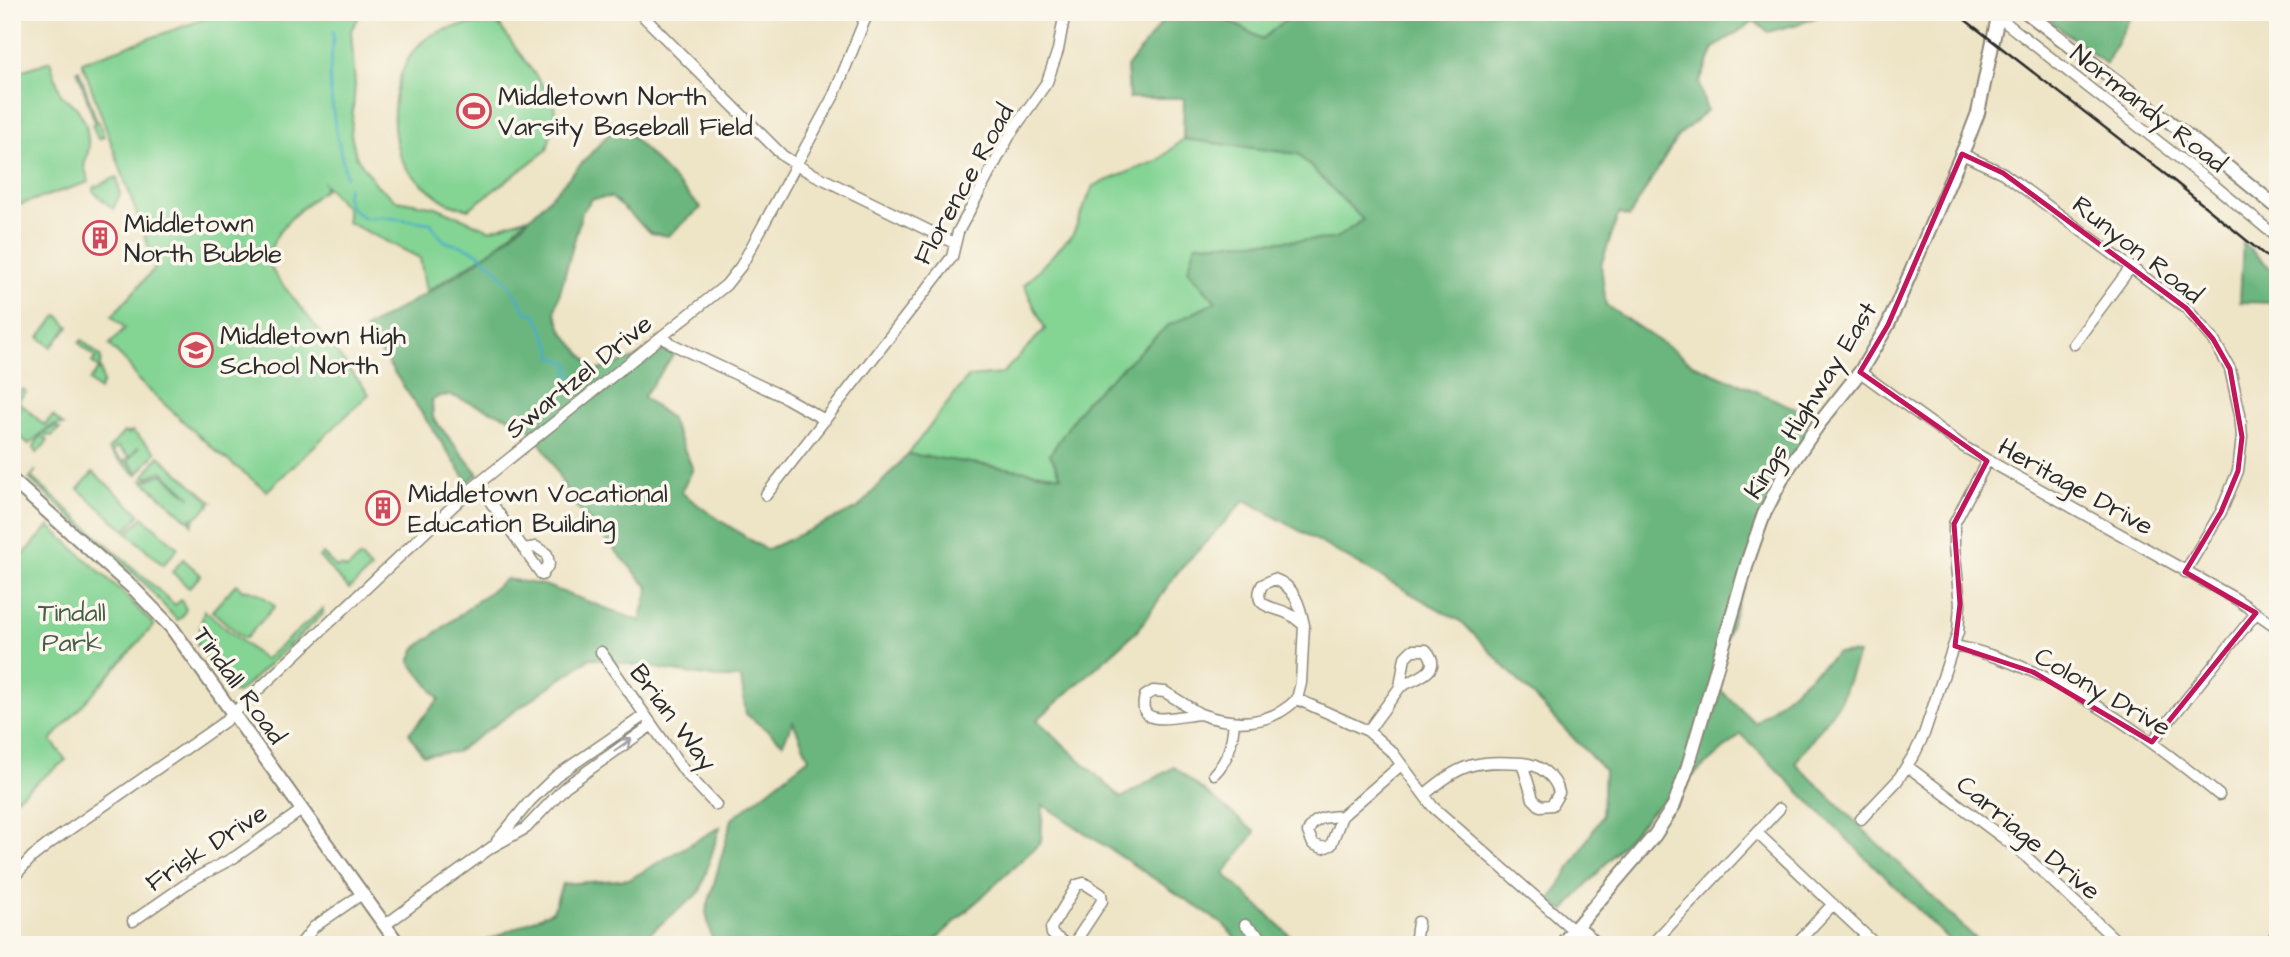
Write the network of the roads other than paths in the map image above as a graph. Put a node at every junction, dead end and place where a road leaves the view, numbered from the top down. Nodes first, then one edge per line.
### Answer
1 (639, 12) edge
2 (868, 12) edge
3 (1065, 12) edge
4 (2026, 12) edge
5 (1997, 14) edge
6 (1962, 155) junction
7 (796, 164) junction
8 (2278, 208) edge
9 (2278, 238) edge
10 (954, 243) junction
11 (2131, 267) junction
12 (663, 337) junction
13 (2074, 344) dead end
14 (1860, 372) junction
15 (825, 420) junction
16 (1987, 461) junction
17 (12, 480) edge
18 (478, 484) junction
19 (766, 495) dead end
20 (524, 549) dead end
21 (2185, 572) junction
22 (2256, 613) junction
23 (1304, 625) junction
24 (2278, 628) edge
25 (1955, 646) junction
26 (601, 652) dead end
27 (1400, 687) dead end
28 (1297, 699) junction
29 (233, 713) junction
30 (1200, 714) junction
31 (645, 715) junction
32 (1234, 722) junction
33 (652, 725) junction
34 (1368, 732) junction
35 (2152, 742) junction
36 (586, 755) junction
37 (1522, 764) junction
38 (1401, 765) junction
39 (594, 766) junction
40 (1907, 766) junction
41 (1214, 774) dead end
42 (543, 788) junction
43 (1424, 795) junction
44 (2219, 795) dead end
45 (553, 798) junction
46 (716, 805) dead end
47 (1779, 809) dead end
48 (302, 810) junction
49 (1342, 816) dead end
50 (1861, 819) dead end
51 (1757, 832) junction
52 (492, 846) junction
53 (12, 879) edge
54 (362, 894) junction
55 (1833, 904) junction
56 (133, 921) dead end
57 (1418, 922) dead end
58 (385, 925) junction
59 (1245, 925) dead end
60 (1573, 930) junction
61 (2278, 932) edge
62 (300, 945) edge
63 (399, 945) edge
64 (1070, 945) edge
65 (1270, 945) edge
66 (1410, 945) edge
67 (1561, 945) edge
68 (1580, 945) edge
69 (1599, 945) edge
70 (1651, 945) edge
71 (1795, 945) edge
72 (1876, 945) edge
73 (2122, 945) edge
74 (2268, 945) edge

1 - 7 street
2 - 7 street, Swartzel Drive
3 - 10 street, Florence Road
4 - 8 street
5 - 6 street, Kings Highway East
5 - 9 street, Normandy Road
6 - 11 street, Runyon Road
6 - 14 street, Kings Highway East
7 - 10 street
7 - 12 street, Swartzel Drive
10 - 15 street, Florence Road
11 - 13 street
11 - 21 street, Runyon Road
12 - 15 street
12 - 18 street, Swartzel Drive
14 - 16 street, Heritage Drive
14 - 60 street, Kings Highway East
15 - 19 street, Florence Road
16 - 21 street, Heritage Drive
16 - 25 street
17 - 29 street, Tindall Road
18 - 20 street
18 - 29 street, Swartzel Drive
21 - 22 street, Heritage Drive
22 - 24 street, Heritage Drive
22 - 35 street
23 - 23 street
23 - 28 street
25 - 35 street, Colony Drive
25 - 40 street
26 - 31 street, Brian Way
27 - 34 street
28 - 32 street
28 - 34 street
29 - 48 street, Tindall Road
29 - 53 street, Swartzel Drive
30 - 30 street
30 - 32 street
31 - 33 street, Brian Way
31 - 36 street
32 - 41 street
39 -> 33 street
33 - 46 street, Brian Way
34 - 38 street
35 - 44 street, Colony Drive
36 - 39 street
36 - 42 street
37 - 37 street
37 - 43 street
38 - 43 street
38 - 49 street
39 - 45 street
40 - 50 street
40 - 73 street, Carriage Drive
42 - 45 street
42 - 52 street
43 - 60 street
45 - 52 street
47 - 51 street
48 - 54 street, Tindall Road
48 - 56 street, Frisk Drive
51 - 55 street
51 - 70 street
52 - 58 street
54 - 58 street, Tindall Road
54 - 62 street
55 - 71 street
55 - 72 street
57 - 66 street
58 - 63 street, Tindall Road
59 - 65 street
60 - 67 street, Kings Highway East
60 - 68 street
60 - 69 street
61 - 74 street
64 - 64 street

